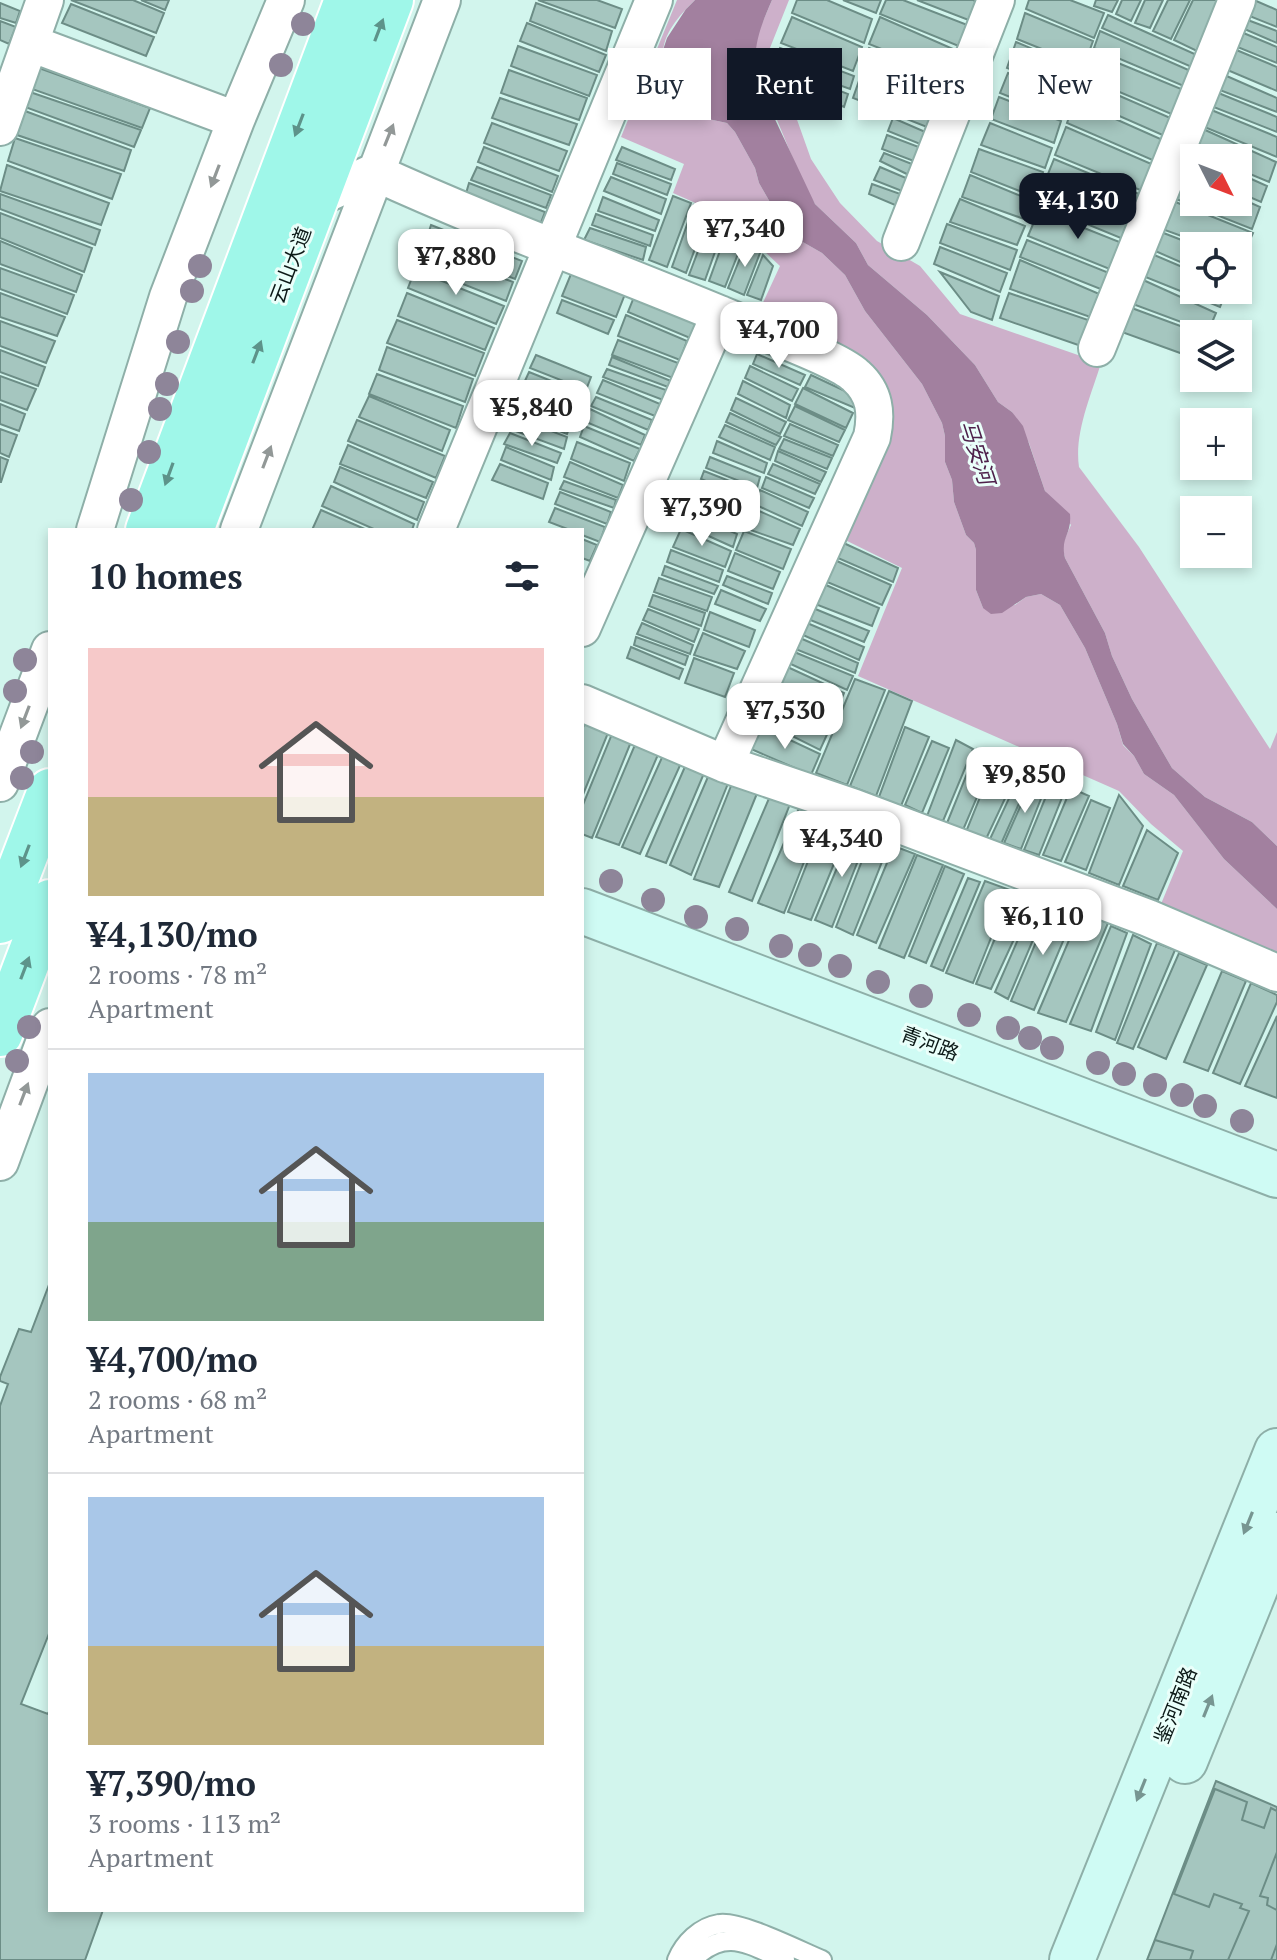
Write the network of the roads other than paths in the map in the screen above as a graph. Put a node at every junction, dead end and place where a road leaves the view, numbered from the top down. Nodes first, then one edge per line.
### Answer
1 (286, 0) edge
2 (347, 0) edge
3 (391, 0) edge
4 (442, 0) edge
5 (654, 0) edge
6 (996, 0) edge
7 (1237, 0) edge
8 (38, 2) edge
9 (30, 43) junction
10 (236, 120) junction
11 (0, 127) edge
12 (374, 172) junction
13 (315, 199) junction
14 (901, 242) dead end
15 (553, 249) junction
16 (720, 314) junction
17 (1097, 348) dead end
18 (96, 528) edge
19 (149, 528) edge
20 (192, 528) edge
21 (240, 528) edge
22 (437, 528) edge
23 (584, 623) edge
24 (48, 655) edge
25 (584, 704) edge
26 (725, 764) junction
27 (0, 783) edge
28 (48, 796) edge
29 (584, 891) edge
30 (48, 907) edge
31 (584, 912) edge
32 (0, 921) edge
33 (1277, 973) edge
34 (48, 1032) edge
35 (0, 1034) edge
36 (1277, 1153) edge
37 (0, 1162) edge
38 (1277, 1175) edge
39 (1277, 1451) edge
40 (1277, 1535) edge
41 (677, 1960) edge
42 (692, 1960) edge
43 (785, 1960) edge
44 (822, 1960) edge
45 (1072, 1960) edge
46 (1105, 1960) edge

1 - 10 street
2 -> 19 main road, 云山大道
13 -> 3 main road, 云山大道
12 -> 4 street
5 - 15 street
6 - 14 street
7 - 17 street
8 - 9 street
9 - 10 street
9 - 11 street
10 -> 18 street
12 - 13 street
12 - 15 street
21 -> 12 street
20 -> 13 main road, 云山大道
15 - 16 street
15 - 22 street
16 - 23 street
16 - 26 street
24 -> 27 street
25 - 26 street
26 - 33 street
28 -> 32 main road
29 - 36 street, 青河路
35 -> 30 main road
31 - 38 street, 青河路
37 -> 34 street
39 -> 45 street, 鉴河南路
46 -> 40 street, 鉴河南路
41 - 44 lane
42 - 43 lane

